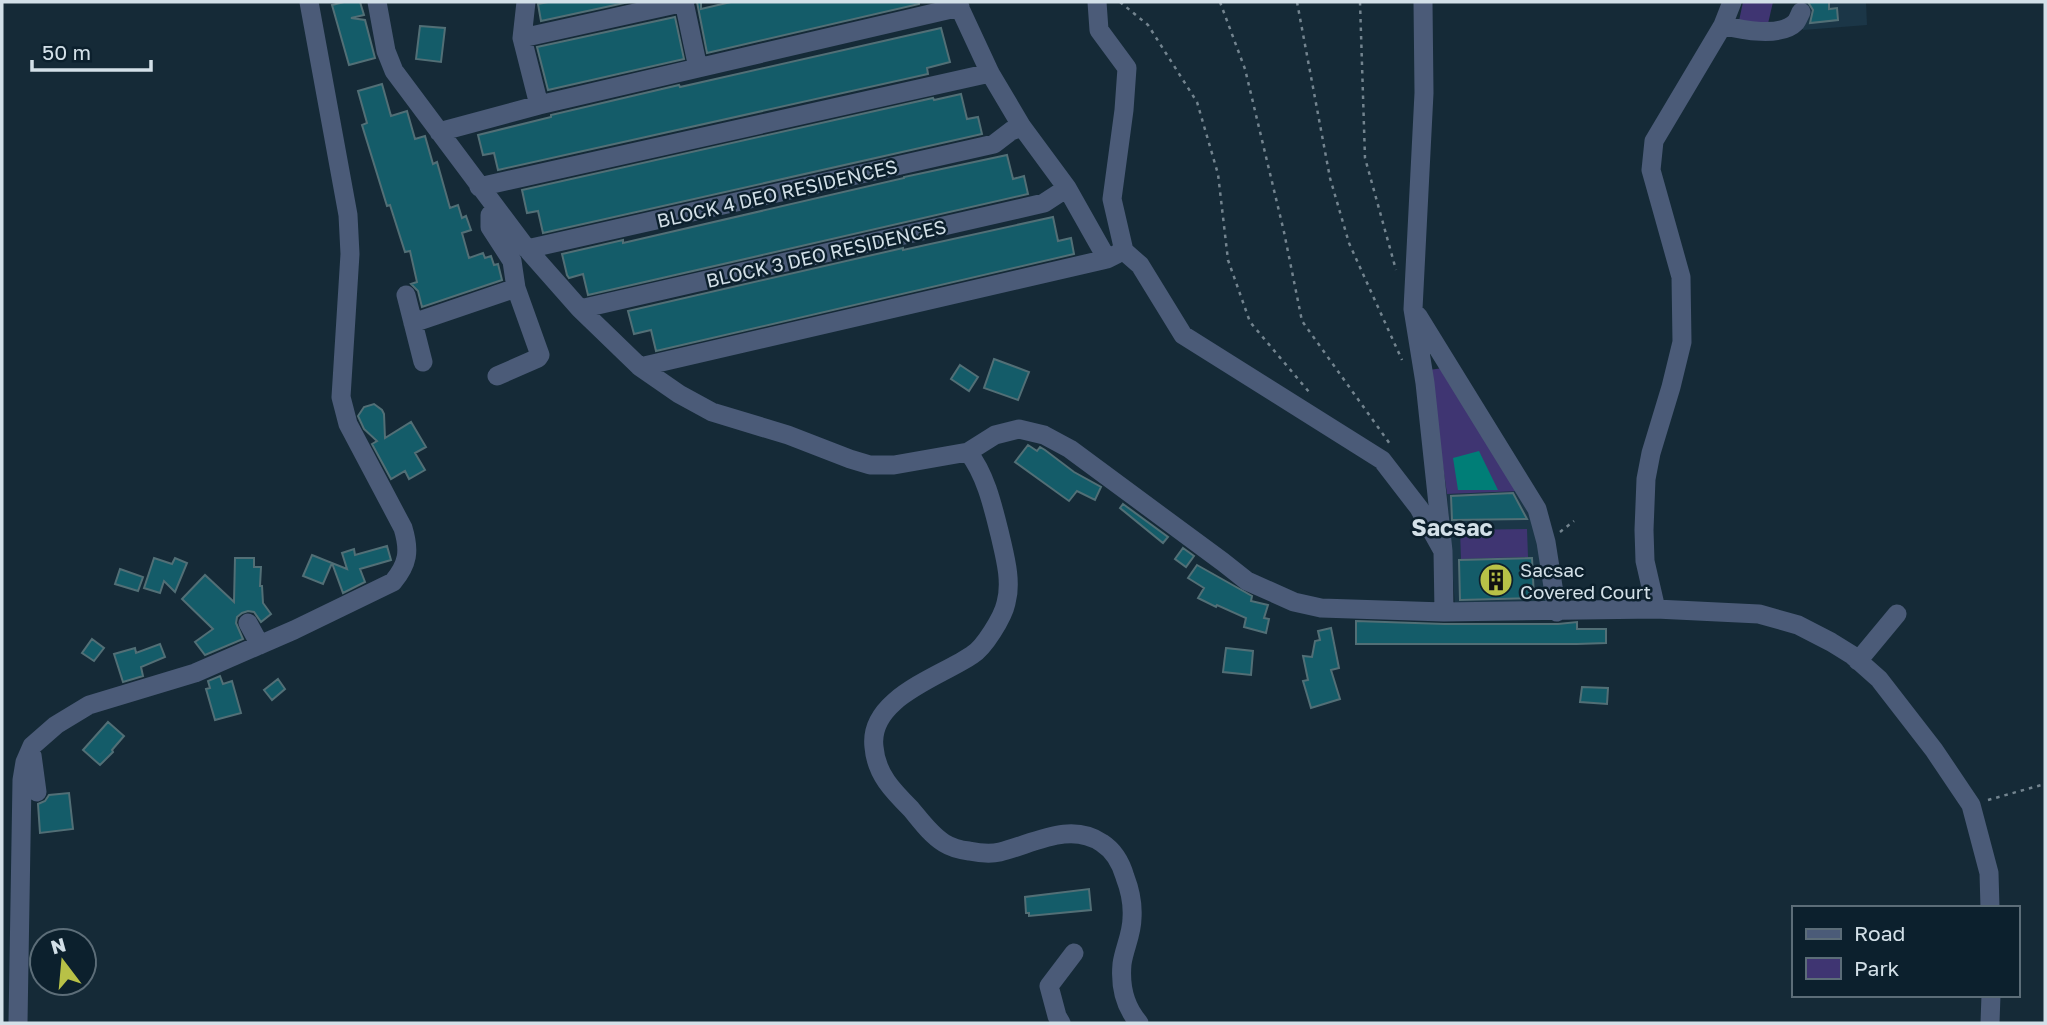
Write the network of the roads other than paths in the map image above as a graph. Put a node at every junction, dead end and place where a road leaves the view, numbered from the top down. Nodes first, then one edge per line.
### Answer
1 (309, 2) edge
2 (377, 2) edge
3 (526, 2) edge
4 (684, 2) edge
5 (1097, 2) edge
6 (1423, 2) edge
7 (1732, 2) edge
8 (959, 5) edge
9 (1801, 12) dead end
10 (1723, 25) junction
11 (522, 38) junction
12 (698, 68) junction
13 (990, 73) junction
14 (539, 105) junction
15 (1022, 127) junction
16 (439, 132) junction
17 (479, 187) junction
18 (1067, 188) junction
19 (495, 209) junction
20 (527, 249) junction
21 (1115, 255) junction
22 (516, 288) junction
23 (406, 295) dead end
24 (580, 309) junction
25 (1413, 309) junction
26 (413, 323) junction
27 (423, 362) dead end
28 (640, 367) junction
29 (497, 376) dead end
30 (968, 452) junction
31 (1443, 551) junction
32 (1656, 609) junction
33 (1444, 612) junction
34 (1557, 612) junction
35 (1898, 614) dead end
36 (248, 623) dead end
37 (260, 645) junction
38 (200, 655) dead end
39 (1858, 661) junction
40 (177, 678) junction
41 (31, 747) junction
42 (37, 792) dead end
43 (1990, 906) edge
44 (1074, 953) dead end
45 (1991, 997) edge
46 (18, 1023) edge
47 (1061, 1023) edge
48 (1139, 1023) edge
49 (1990, 1023) edge

1 - 37 street
2 - 16 street
3 - 11 street
4 - 11 street
4 - 12 street
5 - 21 street
6 - 25 street
7 - 10 street
8 - 12 street
8 - 13 street
9 - 10 street
10 - 32 street
11 - 14 street
12 - 14 street
13 - 15 street
13 - 17 street
14 - 16 street
15 - 18 street
15 - 20 street, BLOCK 4 DEO RESIDENCES
16 - 17 street
17 - 19 street
18 - 21 street
18 - 24 street, BLOCK 3 DEO RESIDENCES
19 - 20 street
19 - 22 street
20 - 24 street
21 - 28 street
21 - 31 street
22 - 26 street
22 - 29 street
23 - 26 street
24 - 28 street
25 - 31 street
25 - 34 street
26 - 27 street
28 - 30 street
30 - 33 street
30 - 48 street
31 - 33 street
32 - 34 street
32 - 39 street
33 - 34 street
35 - 39 street
36 - 37 street
37 - 40 street
38 - 40 street
39 - 43 street
40 - 41 street
41 - 42 street
41 - 46 street
44 - 47 street
45 - 49 street

